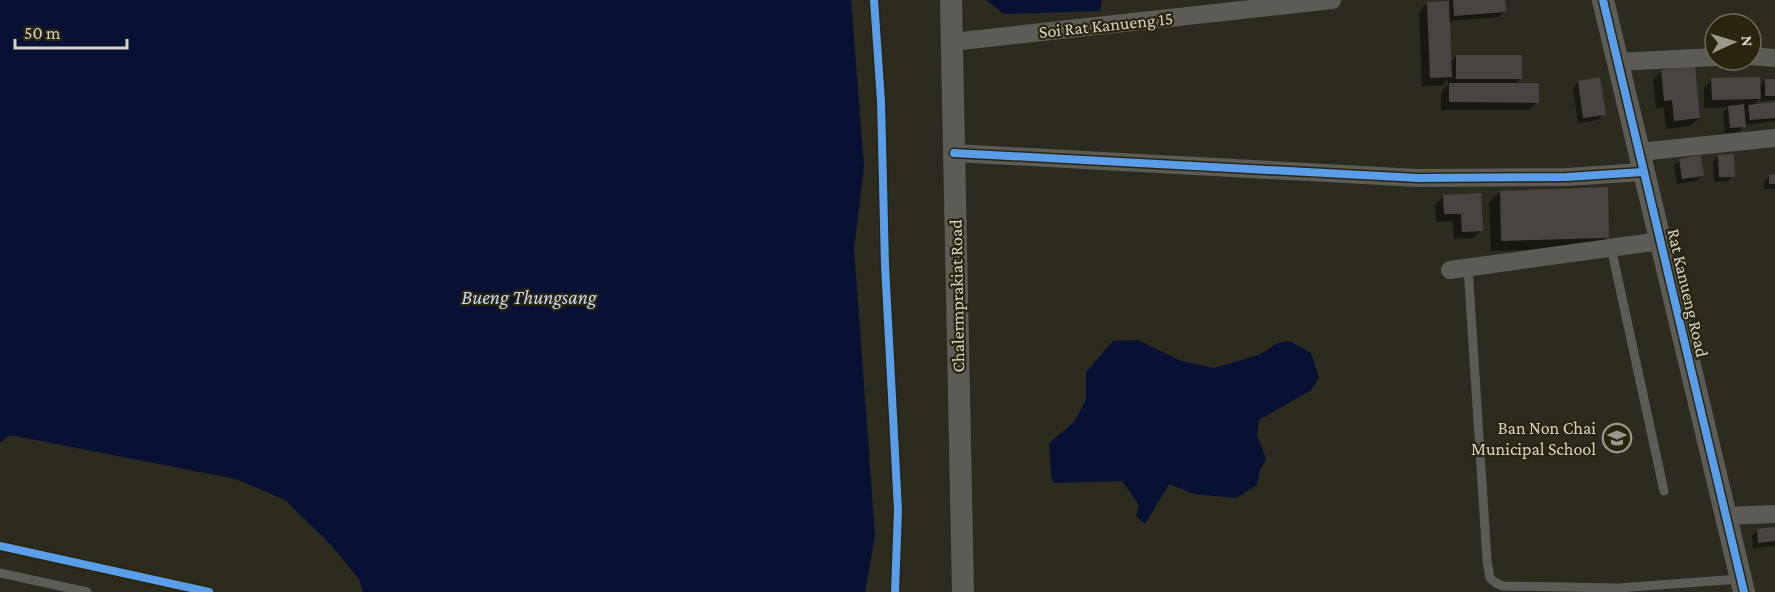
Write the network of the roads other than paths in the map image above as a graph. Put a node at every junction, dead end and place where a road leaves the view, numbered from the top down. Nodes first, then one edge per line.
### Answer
1 (951, 0) edge
2 (1332, 0) edge
3 (1603, 0) edge
4 (952, 42) junction
5 (1703, 58) edge
6 (1617, 62) junction
7 (1775, 138) edge
8 (954, 153) junction
9 (1641, 162) junction
10 (1660, 241) junction
11 (1611, 247) junction
12 (1459, 268) joint
13 (1664, 491) dead end
14 (1775, 514) edge
15 (1726, 516) junction
16 (0, 573) edge
17 (1742, 585) edge
18 (87, 592) edge
19 (963, 592) edge

1 - 4 street, Chalermprakiat Road
2 - 4 street, Soi Rat Kanueng 15
3 - 6 street, Rat Kanueng Road
4 - 8 street, Chalermprakiat Road
5 - 6 street
6 - 9 street, Rat Kanueng Road
7 - 9 street
8 - 9 street
8 - 19 street, Chalermprakiat Road
9 - 10 street, Rat Kanueng Road
10 - 11 street
10 - 15 street, Rat Kanueng Road
11 - 12 street
11 - 13 lane
12 - 17 lane
14 - 15 street
15 - 17 street, Rat Kanueng Road
16 - 18 lane

